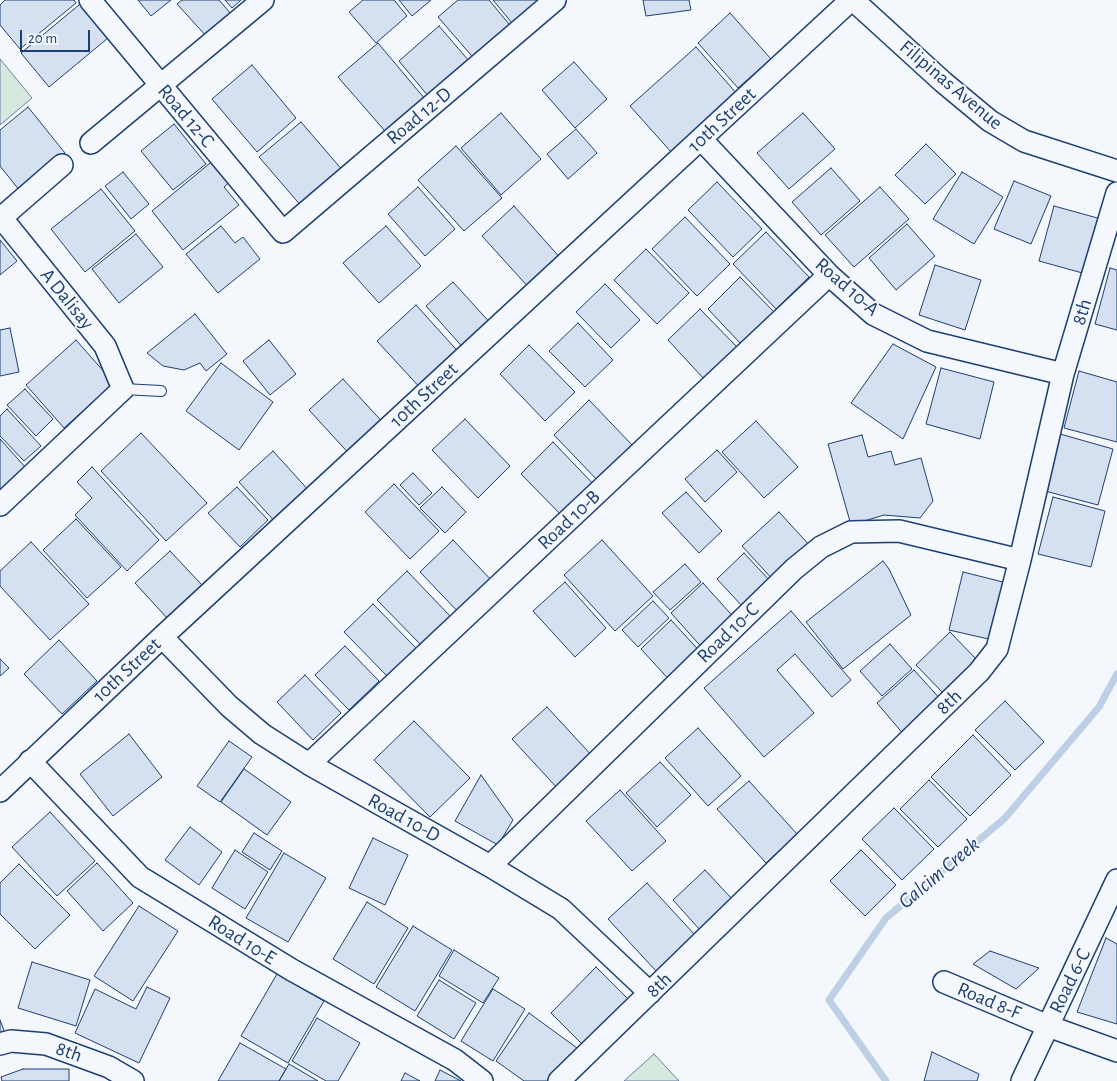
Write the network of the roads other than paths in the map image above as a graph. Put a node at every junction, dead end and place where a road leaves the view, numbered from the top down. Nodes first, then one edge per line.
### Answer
1 (90, 0) edge
2 (264, 0) edge
3 (556, 0) edge
4 (852, 0) edge
5 (160, 86) junction
6 (701, 139) junction
7 (91, 144) dead end
8 (62, 166) dead end
9 (1117, 171) edge
10 (1117, 193) edge
11 (1, 217) edge
12 (283, 232) joint
13 (829, 274) junction
14 (1063, 374) junction
15 (123, 389) junction
16 (161, 391) dead end
17 (0, 505) edge
18 (1020, 560) junction
19 (162, 637) junction
20 (30, 761) junction
21 (309, 764) junction
22 (0, 791) edge
23 (490, 866) junction
24 (1117, 880) edge
25 (944, 982) dead end
26 (650, 993) junction
27 (1048, 1026) junction
28 (0, 1044) edge
29 (1117, 1051) edge
30 (133, 1081) edge
31 (482, 1081) edge
32 (559, 1081) edge
33 (1022, 1081) edge

1 - 5 street, Road 12-C
2 - 5 street
3 - 12 street, Road 12-D
4 - 6 street, 10th Street
4 - 9 street, Filipinas Avenue
5 - 7 street
5 - 12 street, Road 12-C
6 - 13 street, Road 10-A
6 - 19 street, 10th Street
8 - 11 street
10 - 14 street, 8th
11 - 15 street, A Dalisay
13 - 14 street, Road 10-A
13 - 21 street, Road 10-B
14 - 18 street, 8th
15 - 16 lane
15 - 17 street
18 - 23 street, Road 10-C
18 - 26 street, 8th
19 - 20 street, 10th Street
19 - 21 street, Road 10-D
20 - 22 street, 10th Street
20 - 31 street, Road 10-E
21 - 23 street, Road 10-D
23 - 26 street, Road 10-D
24 - 27 street, Road 6-C
25 - 27 street, Road 8-F
26 - 32 street, 8th
27 - 29 street, Road 8-F
27 - 33 street, Road 6-C
28 - 30 street, 8th

